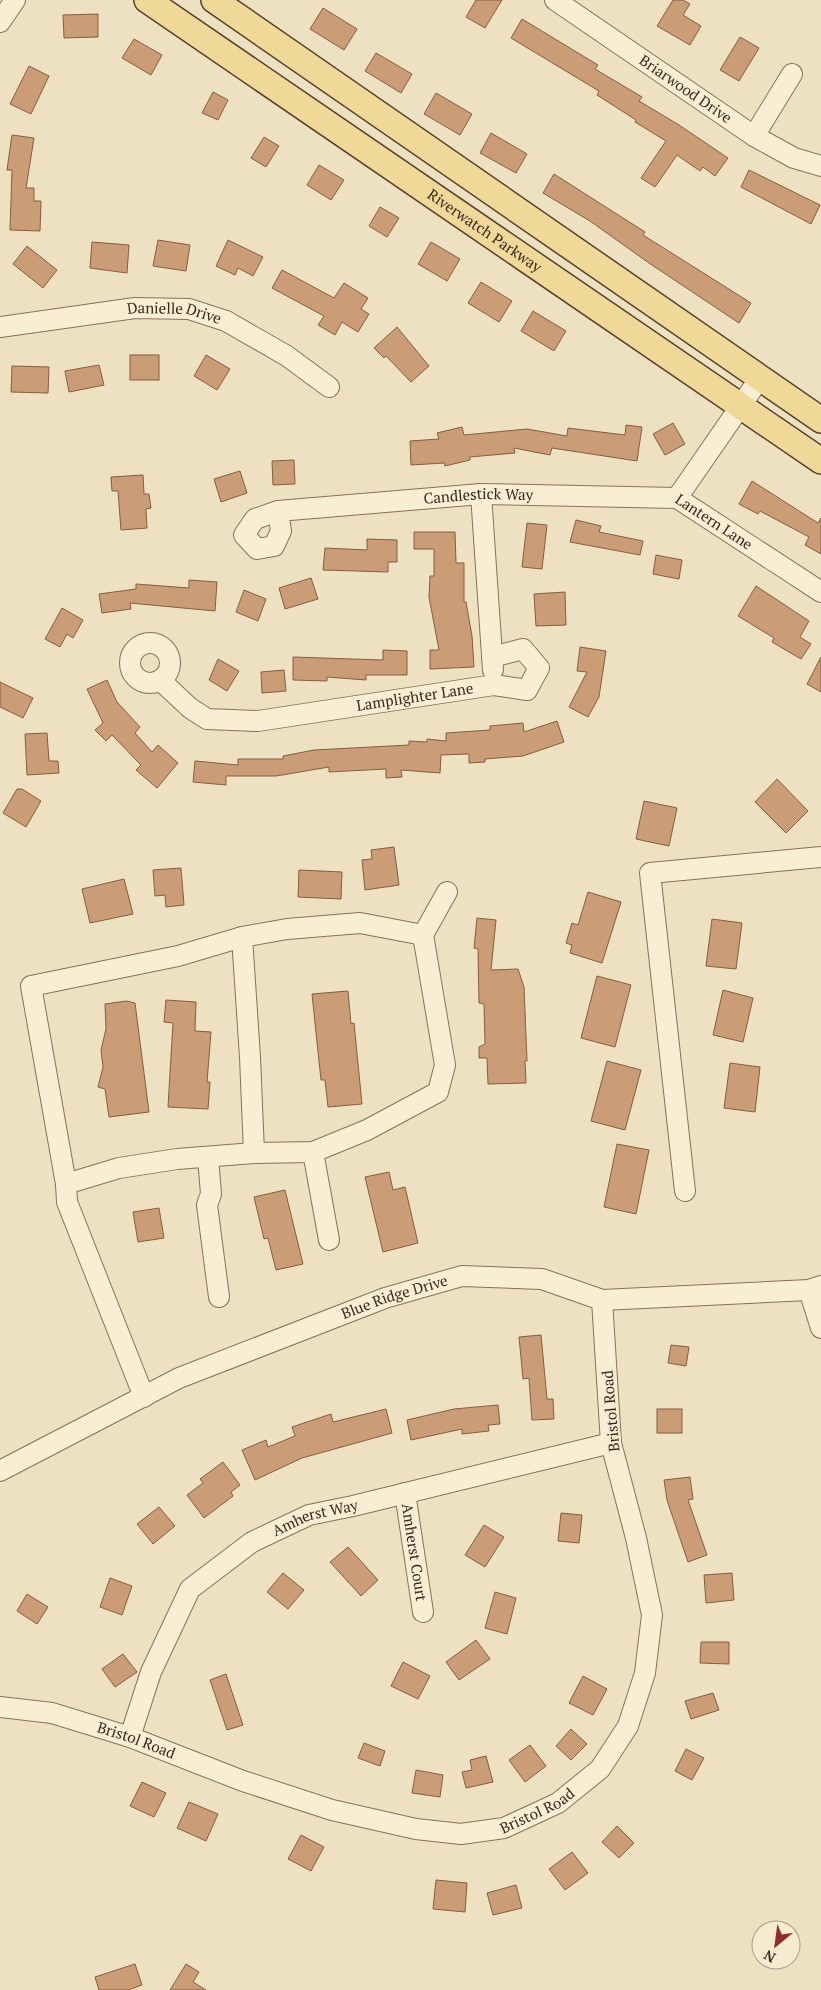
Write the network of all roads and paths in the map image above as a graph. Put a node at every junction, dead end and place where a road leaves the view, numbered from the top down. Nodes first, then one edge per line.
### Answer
1 (15, 0) edge
2 (147, 0) edge
3 (214, 0) edge
4 (555, 0) edge
5 (0, 22) edge
6 (792, 74) dead end
7 (754, 136) junction
8 (821, 166) edge
9 (0, 328) edge
10 (760, 378) junction
11 (329, 386) dead end
12 (742, 406) junction
13 (821, 420) edge
14 (821, 461) edge
15 (481, 494) junction
16 (677, 498) junction
17 (278, 511) dead end
18 (821, 592) edge
19 (492, 657) junction
20 (160, 680) dead end
21 (494, 685) junction
22 (821, 857) edge
23 (446, 892) dead end
24 (423, 935) junction
25 (242, 936) junction
26 (313, 1152) junction
27 (254, 1153) junction
28 (208, 1156) junction
29 (66, 1184) junction
30 (685, 1191) dead end
31 (329, 1240) dead end
32 (815, 1288) edge
33 (218, 1297) dead end
34 (602, 1300) junction
35 (821, 1328) edge
36 (144, 1397) junction
37 (611, 1443) junction
38 (0, 1471) edge
39 (405, 1493) junction
40 (423, 1612) dead end
41 (0, 1707) edge
42 (130, 1737) junction

1 - 5 street
2 - 12 main road, Riverwatch Parkway
3 - 10 main road
4 - 7 street, Briarwood Drive
6 - 7 street
7 - 8 street, Briarwood Drive
9 - 11 street, Danielle Drive
10 - 12 street, Lantern Lane
10 - 13 main road
12 - 14 main road, Riverwatch Parkway
12 - 16 street, Lantern Lane
15 - 16 street, Candlestick Way
15 - 17 street, Candlestick Way
15 - 19 street, Lamplighter Lane
16 - 18 street, Lantern Lane
19 - 21 street, Lamplighter Lane
19 - 21 street
20 - 21 street, Lamplighter Lane
22 - 30 street
23 - 24 street
24 - 25 street
24 - 26 street
25 - 27 street
25 - 29 street
26 - 27 street
26 - 31 street
27 - 28 street
28 - 29 street
28 - 33 street
29 - 36 street
32 - 34 street, Blue Ridge Drive
32 - 35 street
34 - 36 street, Blue Ridge Drive
34 - 37 street, Bristol Road
36 - 38 street, Blue Ridge Drive
37 - 39 street, Amherst Way
37 - 42 street, Bristol Road
39 - 40 street, Amherst Court
39 - 42 street, Amherst Way
41 - 42 street, Bristol Road

